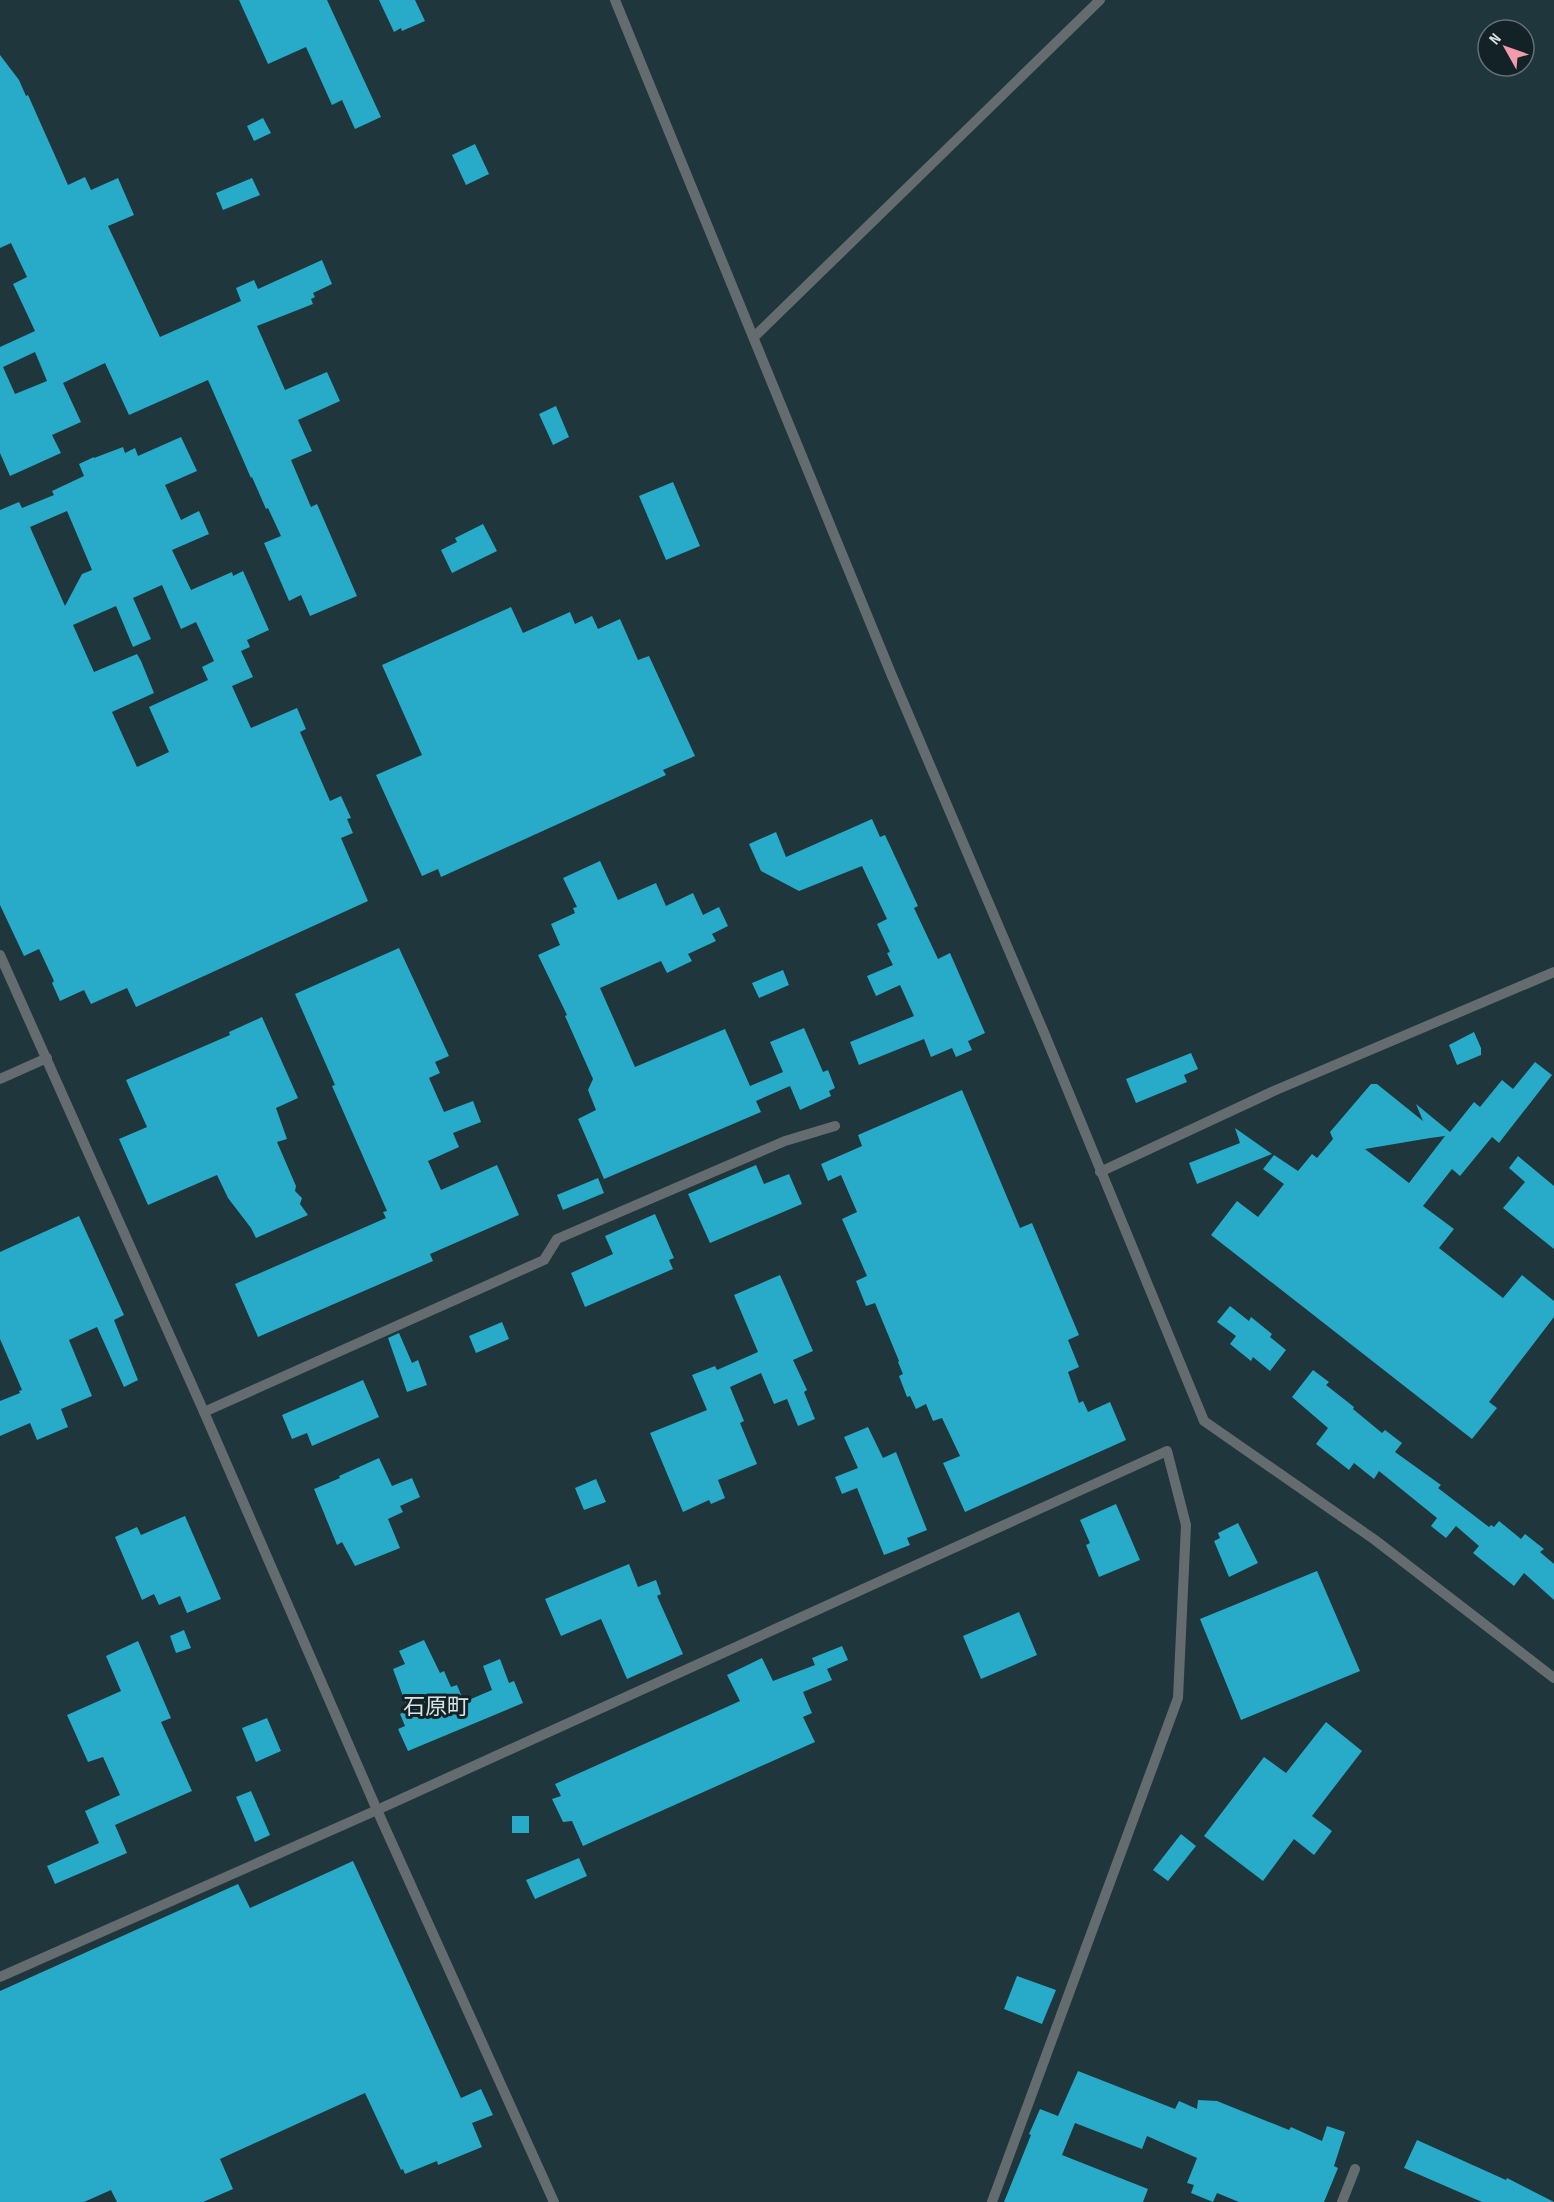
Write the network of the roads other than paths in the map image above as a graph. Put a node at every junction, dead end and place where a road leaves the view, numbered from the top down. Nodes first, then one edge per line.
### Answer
1 (615, 0) edge
2 (1100, 0) edge
3 (754, 337) junction
4 (0, 955) edge
5 (1554, 972) edge
6 (47, 1058) junction
7 (0, 1079) edge
8 (835, 1126) dead end
9 (1100, 1172) junction
10 (204, 1412) junction
11 (1554, 1678) edge
12 (377, 1810) junction
13 (0, 1977) edge
14 (1355, 2169) dead end
15 (554, 2202) edge
16 (992, 2202) edge
17 (1342, 2202) edge

1 - 3 lane
2 - 3 lane
3 - 9 lane
4 - 6 lane
5 - 9 lane
6 - 7 lane
6 - 10 lane
8 - 10 lane
9 - 11 lane
10 - 12 lane
12 - 13 lane
12 - 15 lane
12 - 16 lane
14 - 17 lane

